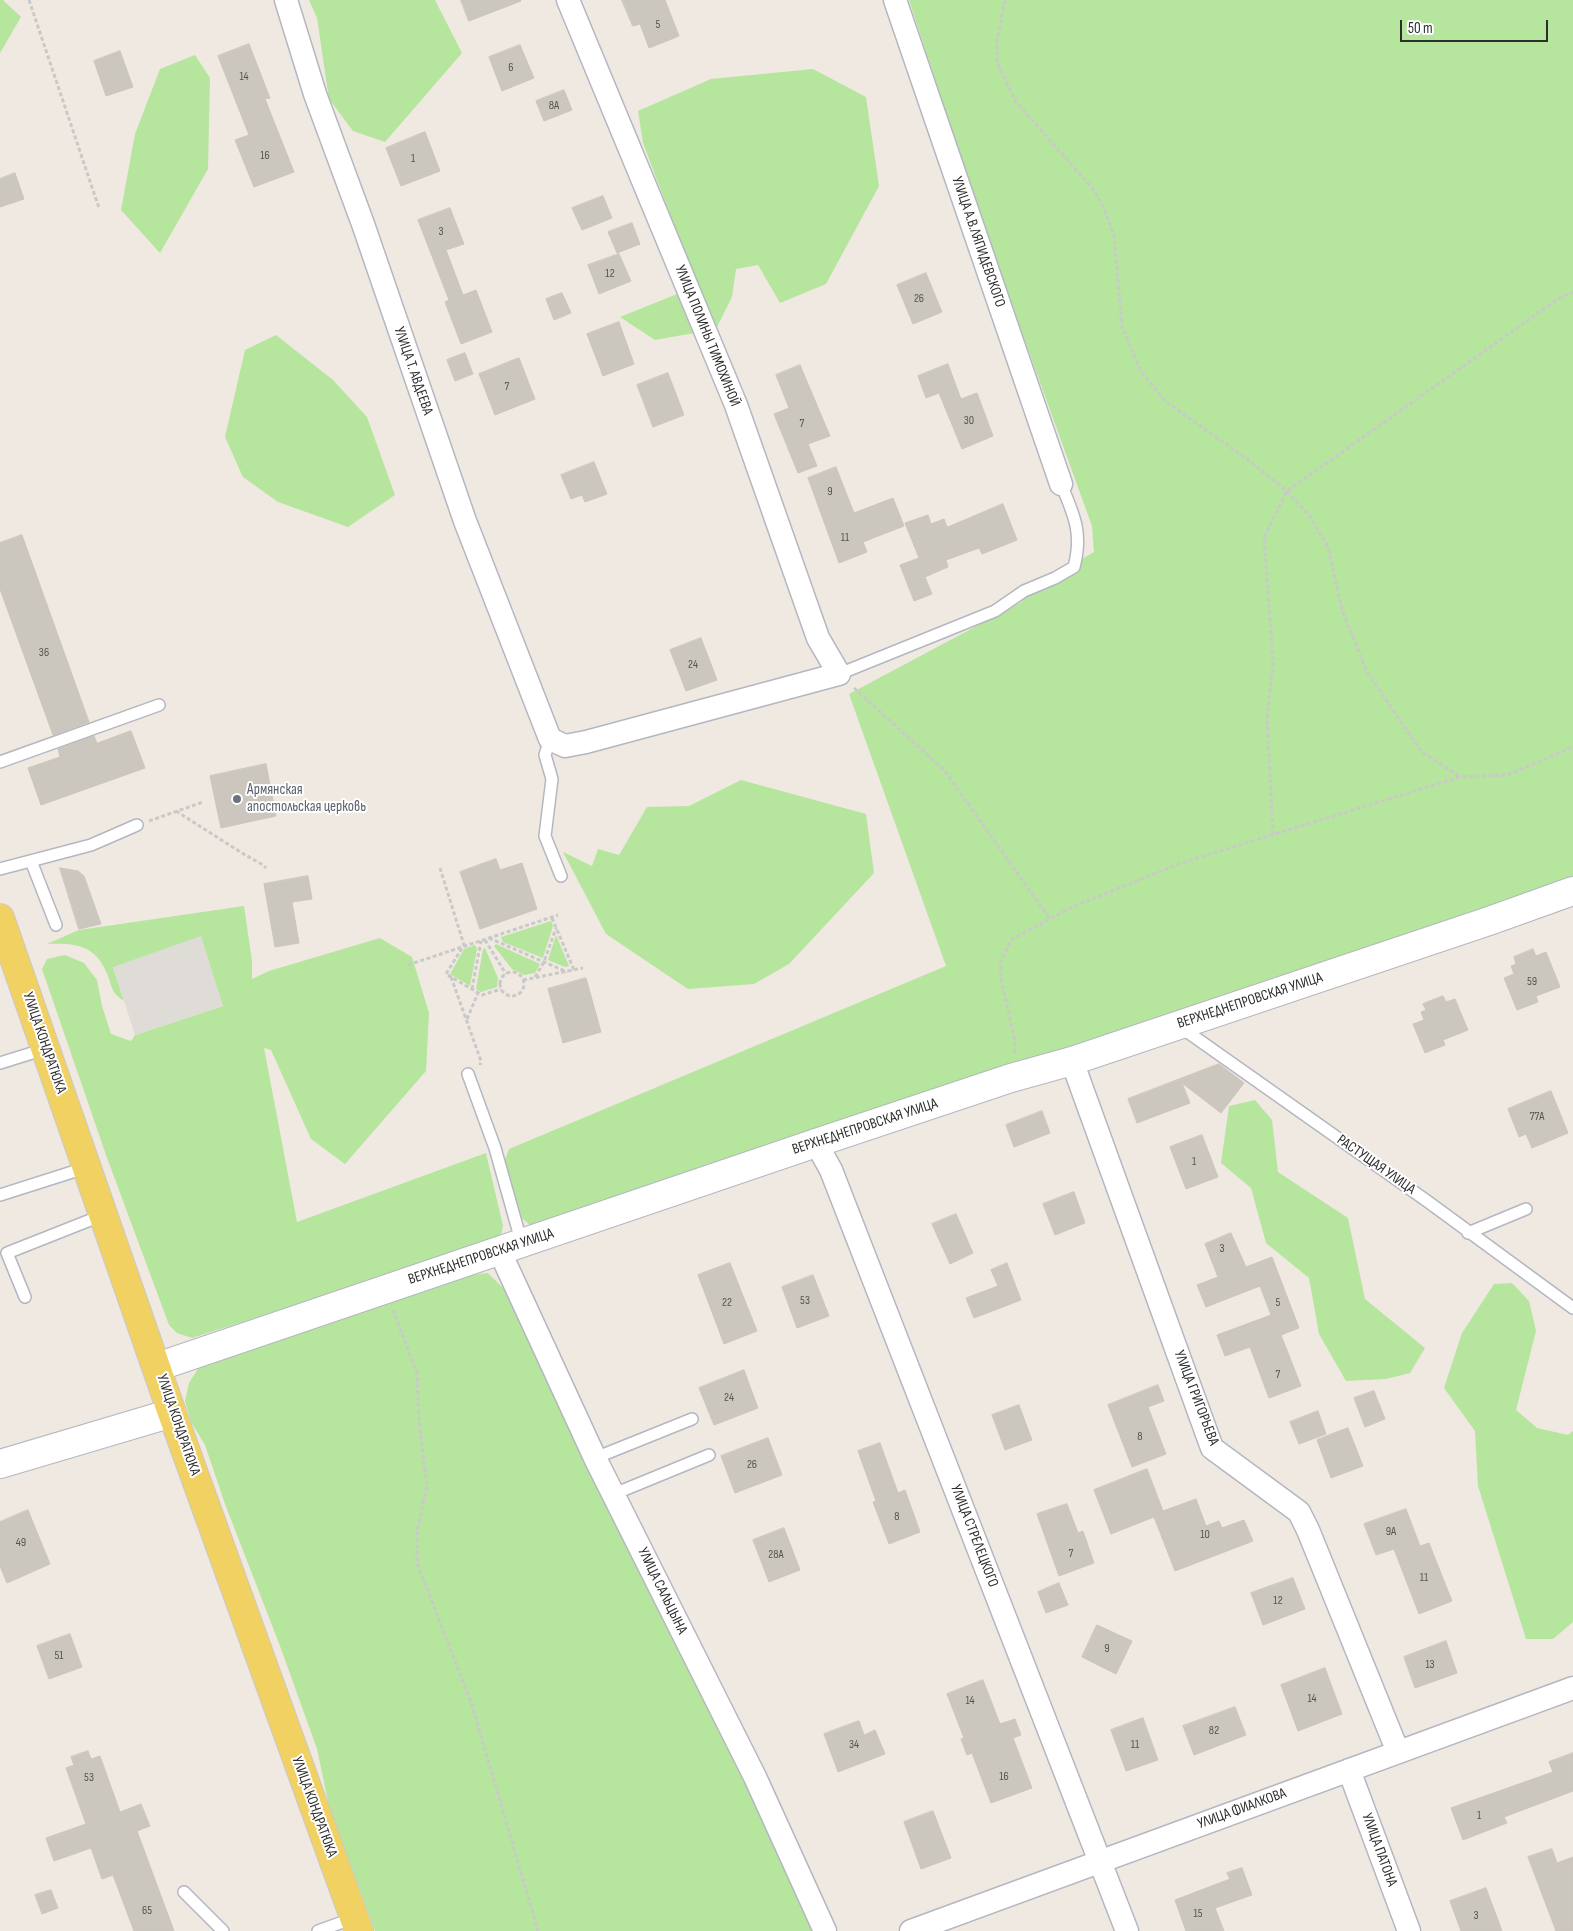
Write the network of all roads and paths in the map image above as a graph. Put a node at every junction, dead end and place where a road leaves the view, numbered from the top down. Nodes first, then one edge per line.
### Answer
1 (29, 0) edge
2 (286, 0) edge
3 (568, 0) edge
4 (896, 0) edge
5 (1005, 0) edge
6 (100, 208) dead end
7 (1573, 292) edge
8 (1061, 484) joint
9 (1287, 491) junction
10 (839, 674) junction
11 (159, 704) dead end
12 (550, 739) junction
13 (1573, 747) edge
14 (0, 762) edge
15 (1460, 777) junction
16 (203, 802) dead end
17 (176, 811) junction
18 (137, 825) joint
19 (1273, 835) junction
20 (31, 861) junction
21 (266, 868) dead end
22 (440, 868) dead end
23 (0, 870) edge
24 (561, 876) dead end
25 (1573, 891) edge
26 (558, 915) dead end
27 (0, 918) edge
28 (552, 918) junction
29 (1050, 919) junction
30 (56, 925) dead end
31 (556, 927) junction
32 (487, 939) junction
33 (481, 941) junction
34 (463, 947) junction
35 (544, 962) junction
36 (408, 965) dead end
37 (583, 968) dead end
38 (574, 970) junction
39 (567, 972) junction
40 (506, 974) junction
41 (451, 977) junction
42 (534, 978) junction
43 (523, 980) junction
44 (472, 989) junction
45 (501, 989) junction
46 (478, 993) junction
47 (466, 1019) junction
48 (1177, 1026) junction
49 (46, 1048) junction
50 (481, 1061) dead end
51 (1072, 1061) junction
52 (0, 1062) edge
53 (468, 1074) dead end
54 (1011, 1078) junction
55 (816, 1143) junction
56 (88, 1167) junction
57 (0, 1195) edge
58 (1526, 1209) dead end
59 (104, 1214) junction
60 (1468, 1233) junction
61 (511, 1248) junction
62 (385, 1288) junction
63 (25, 1297) dead end
64 (1573, 1308) edge
65 (158, 1366) junction
66 (172, 1413) junction
67 (692, 1419) dead end
68 (709, 1455) dead end
69 (596, 1458) junction
70 (0, 1464) edge
71 (614, 1494) junction
72 (1573, 1688) edge
73 (1398, 1752) junction
74 (1349, 1770) junction
75 (1101, 1860) junction
76 (184, 1892) dead end
77 (356, 1925) edge
78 (223, 1931) edge
79 (318, 1931) edge
80 (538, 1931) edge
81 (825, 1931) edge
82 (911, 1931) edge
83 (1127, 1931) edge
84 (1409, 1931) edge

1 - 6 path
2 - 12 street, УЛИЦА Т. АВДЕЕВА
3 - 10 street, УЛИЦА ПОЛИНЫ ТИМОХИНОЙ
4 - 8 street, УЛИЦА А.В.ЛЯПИДЕВСКОГО
5 - 9 path
7 - 9 path
8 - 10 lane
9 - 15 path
9 - 19 path
10 - 12 street
10 - 29 path
11 - 14 lane
12 - 24 lane
13 - 15 path
15 - 19 path
16 - 17 path
17 - 18 path
17 - 21 path
18 - 20 lane
19 - 29 path
20 - 23 lane
20 - 30 lane
22 - 34 path
25 - 48 street, ВЕРХНЕДНЕПРОВСКАЯ УЛИЦА
26 - 28 path
27 - 49 main road, УЛИЦА КОНДРАТЮКА
28 - 31 path
28 - 32 path
29 - 54 path
31 - 35 path
31 - 38 path
32 - 33 path
32 - 35 path
32 - 40 path
33 - 34 path
33 - 44 path
34 - 36 path
34 - 41 path
35 - 39 path
35 - 42 path
37 - 38 path
38 - 39 path
39 - 42 path
40 - 43 path
40 - 45 path
41 - 44 path
41 - 47 path
42 - 43 path
43 - 45 path
44 - 46 path
45 - 46 path
46 - 47 path
47 - 50 path
48 - 51 street, ВЕРХНЕДНЕПРОВСКАЯ УЛИЦА
48 - 60 lane, РАСТУЩАЯ УЛИЦА
49 - 52 lane
49 - 56 main road, УЛИЦА КОНДРАТЮКА
51 - 54 street, ВЕРХНЕДНЕПРОВСКАЯ УЛИЦА
51 - 73 street, УЛИЦА ГРИГОРЬЕВА
53 - 61 lane
54 - 55 street, ВЕРХНЕДНЕПРОВСКАЯ УЛИЦА
55 - 61 street, ВЕРХНЕДНЕПРОВСКАЯ УЛИЦА
55 - 75 street, УЛИЦА СТРЕЛЕЦКОГО
56 - 57 lane
56 - 59 main road, УЛИЦА КОНДРАТЮКА
58 - 60 lane
59 - 63 lane
59 - 65 main road, УЛИЦА КОНДРАТЮКА
60 - 64 lane, РАСТУЩАЯ УЛИЦА
61 - 62 street, ВЕРХНЕДНЕПРОВСКАЯ УЛИЦА
61 - 69 street, УЛИЦА САЛЬЦЫНА
62 - 65 street, ВЕРХНЕДНЕПРОВСКАЯ УЛИЦА
62 - 80 path
65 - 66 main road, УЛИЦА КОНДРАТЮКА
66 - 70 street
66 - 77 main road, УЛИЦА КОНДРАТЮКА
67 - 69 lane
68 - 71 lane
69 - 71 street, УЛИЦА САЛЬЦЫНА
71 - 81 street, УЛИЦА САЛЬЦЫНА
72 - 73 street, УЛИЦА ФИАЛКОВА
73 - 74 street, УЛИЦА ФИАЛКОВА
74 - 75 street, УЛИЦА ФИАЛКОВА
74 - 84 street, УЛИЦА ПАТОНА
75 - 82 street, УЛИЦА ФИАЛКОВА
75 - 83 street, УЛИЦА СТРЕЛЕЦКОГО
76 - 78 lane
77 - 79 lane

